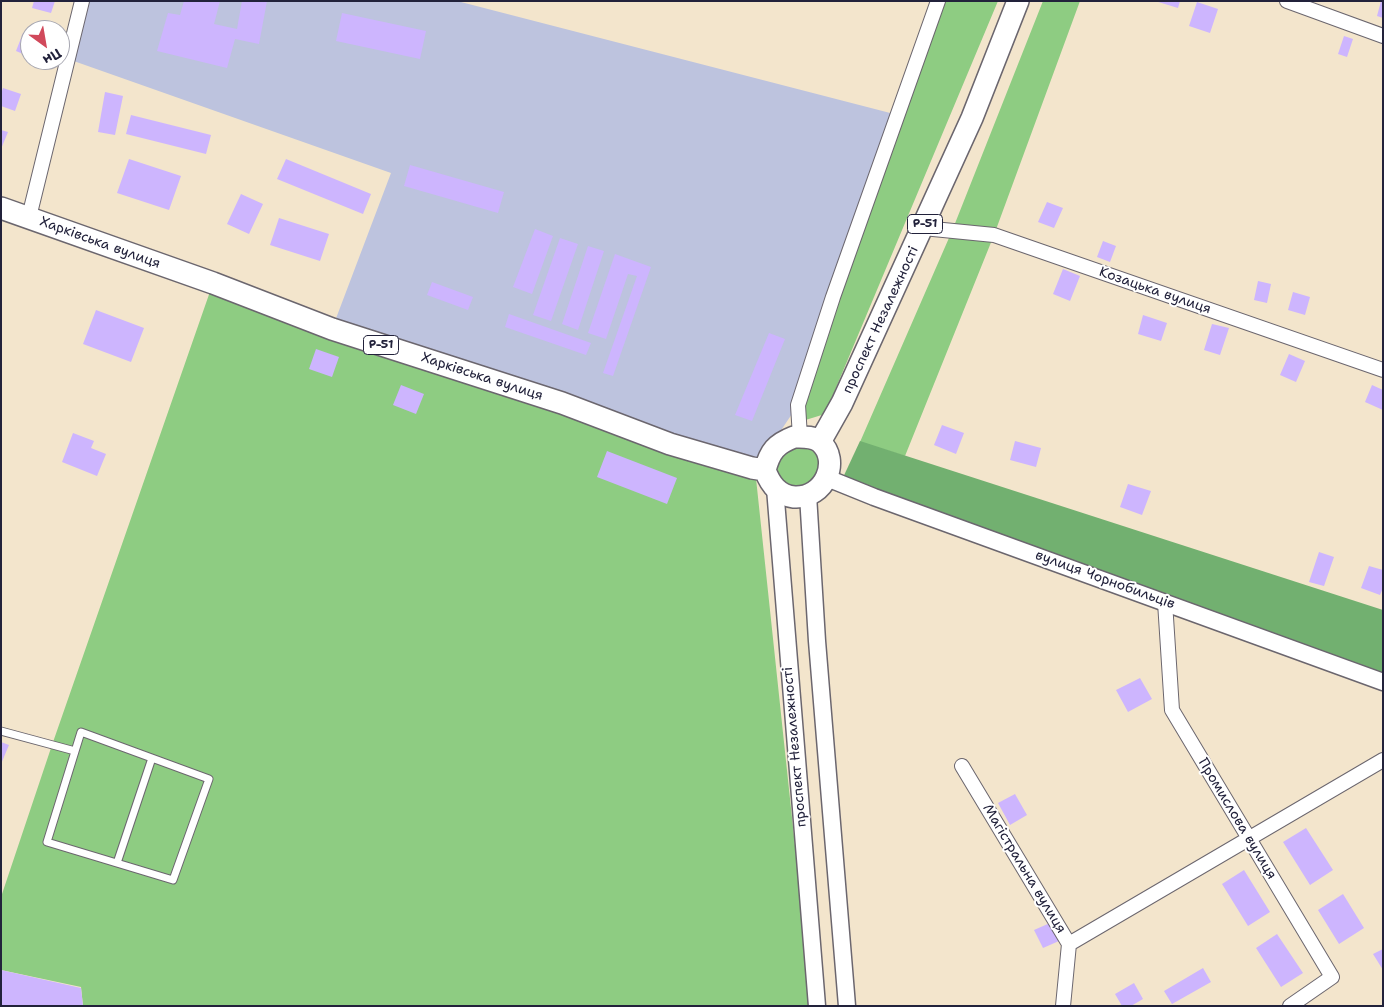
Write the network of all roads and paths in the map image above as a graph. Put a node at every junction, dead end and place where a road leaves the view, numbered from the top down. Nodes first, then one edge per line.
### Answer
1 (82, 1) edge
2 (938, 1) edge
3 (1018, 1) edge
4 (1287, 1) edge
5 (1383, 36) edge
6 (1, 208) edge
7 (30, 218) junction
8 (923, 228) junction
9 (1383, 370) edge
10 (800, 437) junction
11 (820, 442) junction
12 (827, 478) junction
13 (770, 479) junction
14 (808, 495) junction
15 (1165, 602) junction
16 (1383, 682) edge
17 (1, 731) edge
18 (75, 751) junction
19 (152, 758) junction
20 (1383, 760) edge
21 (962, 766) dead end
22 (1250, 839) junction
23 (116, 863) junction
24 (1069, 944) junction
25 (817, 1006) edge
26 (848, 1006) edge
27 (1063, 1006) edge
28 (1290, 1006) edge

1 - 7 street
2 - 10 street
3 - 8 main road, проспект Незалежності / Р-51
4 - 5 street
6 - 7 main road, Харківська вулиця / Р-51
7 - 13 main road, Харківська вулиця / Р-51
8 - 9 street, Козацька вулиця
8 - 11 main road, проспект Незалежності / Р-51
10 - 11 main road
10 - 13 main road
11 - 12 main road
12 - 14 main road
12 - 15 street, вулиця Чорнобильців
13 - 14 main road, Харківська вулиця / Р-51
13 - 25 street, проспект Незалежності
14 - 26 street
15 - 16 street, вулиця Чорнобильців
15 - 22 street, Промислова вулиця
17 - 18 lane
18 - 19 lane
18 - 23 lane
19 - 23 lane
19 - 23 lane
20 - 22 street
21 - 24 street, Магістральна вулиця
22 - 24 street
22 - 28 street, Промислова вулиця
24 - 27 street, Магістральна вулиця

